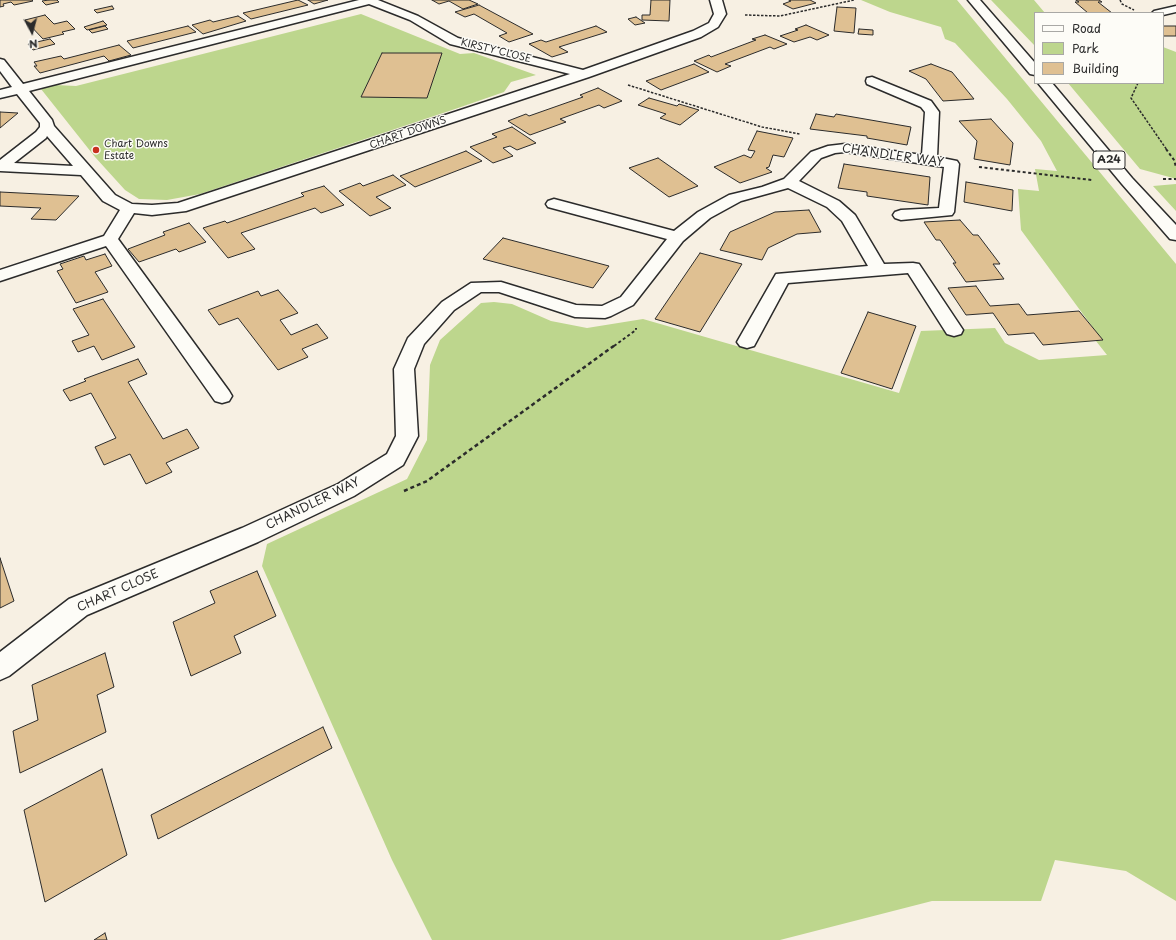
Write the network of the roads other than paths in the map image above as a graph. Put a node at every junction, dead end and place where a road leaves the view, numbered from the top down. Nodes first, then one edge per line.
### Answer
1 (370, 0) edge
2 (716, 0) edge
3 (974, 0) edge
4 (1176, 9) edge
5 (1162, 12) edge
6 (0, 63) edge
7 (1034, 70) edge
8 (584, 74) junction
9 (872, 82) dead end
10 (1046, 84) edge
11 (19, 89) junction
12 (0, 94) edge
13 (47, 127) junction
14 (929, 161) junction
15 (0, 167) edge
16 (83, 171) junction
17 (789, 182) junction
18 (554, 204) dead end
19 (129, 208) junction
20 (901, 215) dead end
21 (1176, 235) edge
22 (677, 237) junction
23 (110, 239) junction
24 (879, 270) junction
25 (0, 276) edge
26 (954, 330) dead end
27 (747, 342) dead end
28 (222, 396) dead end
29 (250, 535) joint
30 (0, 668) edge

1 - 8 main road, KIRSTY CLOSE
1 - 11 main road
2 - 8 main road, CHART DOWNS
3 - 7 main road
4 - 5 main road
6 - 11 main road, CHART DOWNS
8 - 19 main road, CHART DOWNS
9 - 14 main road
10 - 21 main road, A24
11 - 12 main road
11 - 13 main road, CHART DOWNS
13 - 15 main road
13 - 16 main road, CHART DOWNS
14 - 17 main road, CHANDLER WAY
14 - 20 main road, CHANDLER WAY
15 - 16 main road
16 - 19 main road, CHART DOWNS
17 - 22 main road, CHANDLER WAY
17 - 24 main road
18 - 22 main road
19 - 23 main road
22 - 29 main road, CHANDLER WAY
23 - 25 main road
23 - 28 main road
24 - 26 main road
24 - 27 main road
29 - 30 main road, CHART CLOSE

